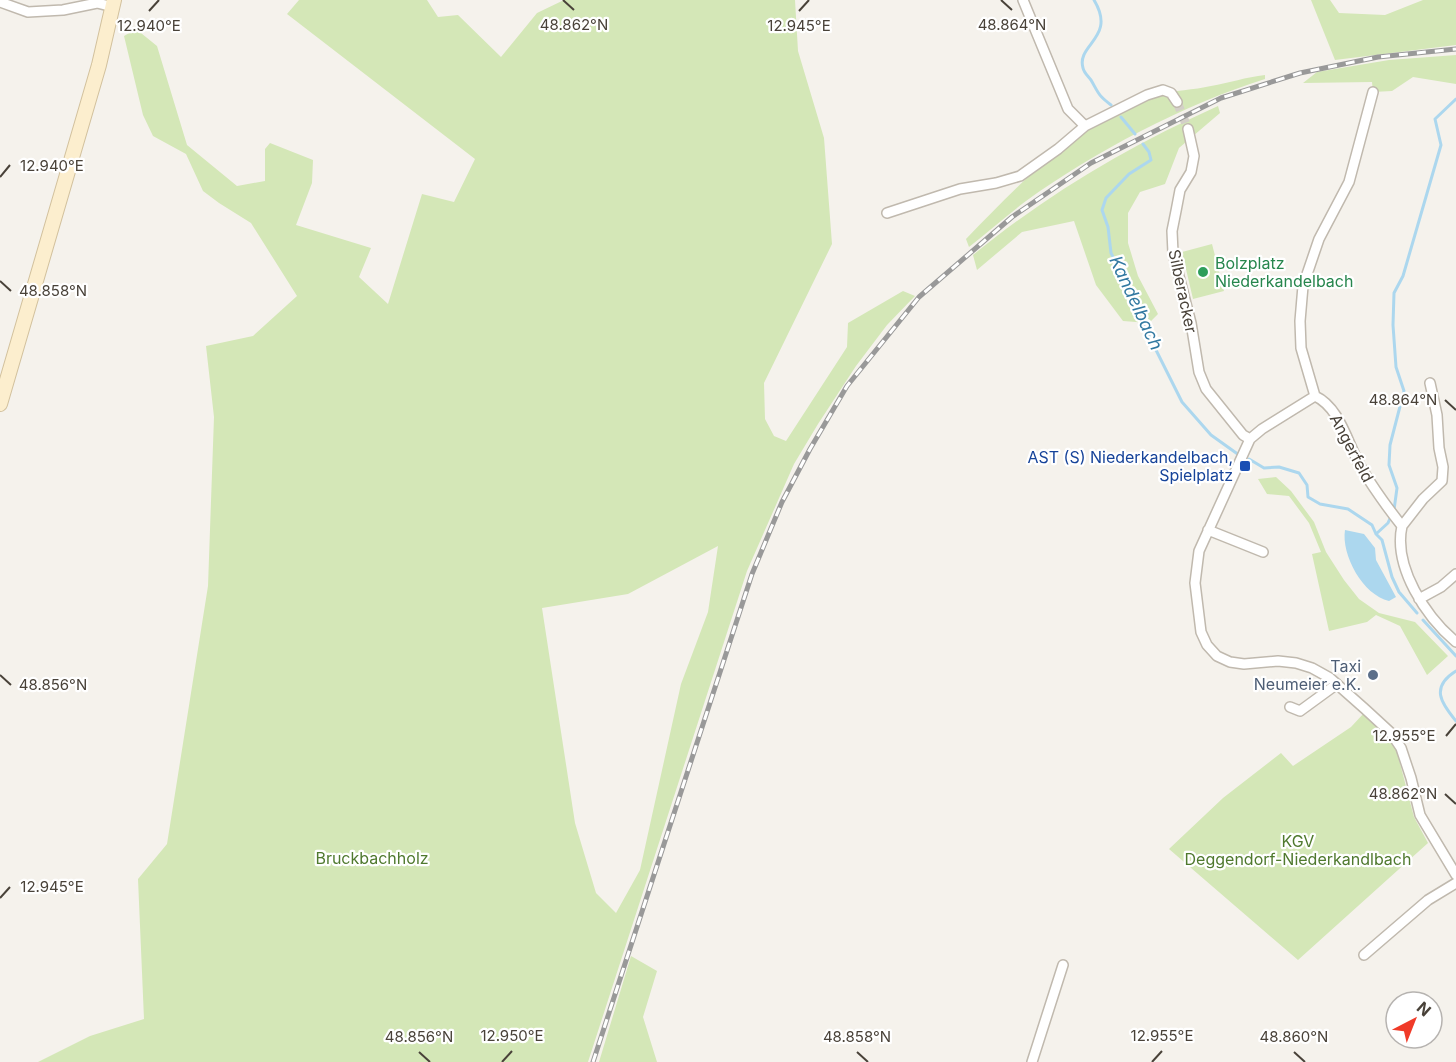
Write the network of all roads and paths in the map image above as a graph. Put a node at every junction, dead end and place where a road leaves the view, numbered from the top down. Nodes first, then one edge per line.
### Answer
1 (1023, 0) edge
2 (0, 2) edge
3 (113, 4) edge
4 (1374, 92) dead end
5 (1177, 102) dead end
6 (1085, 126) junction
7 (1188, 129) tunnel mouth
8 (887, 213) dead end
9 (1430, 383) dead end
10 (1315, 396) junction
11 (0, 404) edge
12 (1250, 439) junction
13 (1402, 526) junction
14 (1208, 530) junction
15 (1263, 552) dead end
16 (1456, 574) edge
17 (1419, 599) junction
18 (1456, 642) edge
19 (1336, 684) junction
20 (1290, 707) dead end
21 (1456, 875) edge
22 (1456, 883) edge
23 (1364, 955) dead end
24 (1063, 965) dead end
25 (1032, 1062) edge

1 - 6 street
2 - 3 street
3 - 11 street
4 - 10 street, Angerfeld
5 - 6 street
6 - 8 street
7 - 12 street, Silberacker
9 - 13 street
10 - 12 street
10 - 13 street, Angerfeld
12 - 14 street
13 - 17 street
14 - 15 street
14 - 19 street
16 - 17 street
17 - 18 street
19 - 20 street
19 - 21 street
22 - 23 street
24 - 25 street

